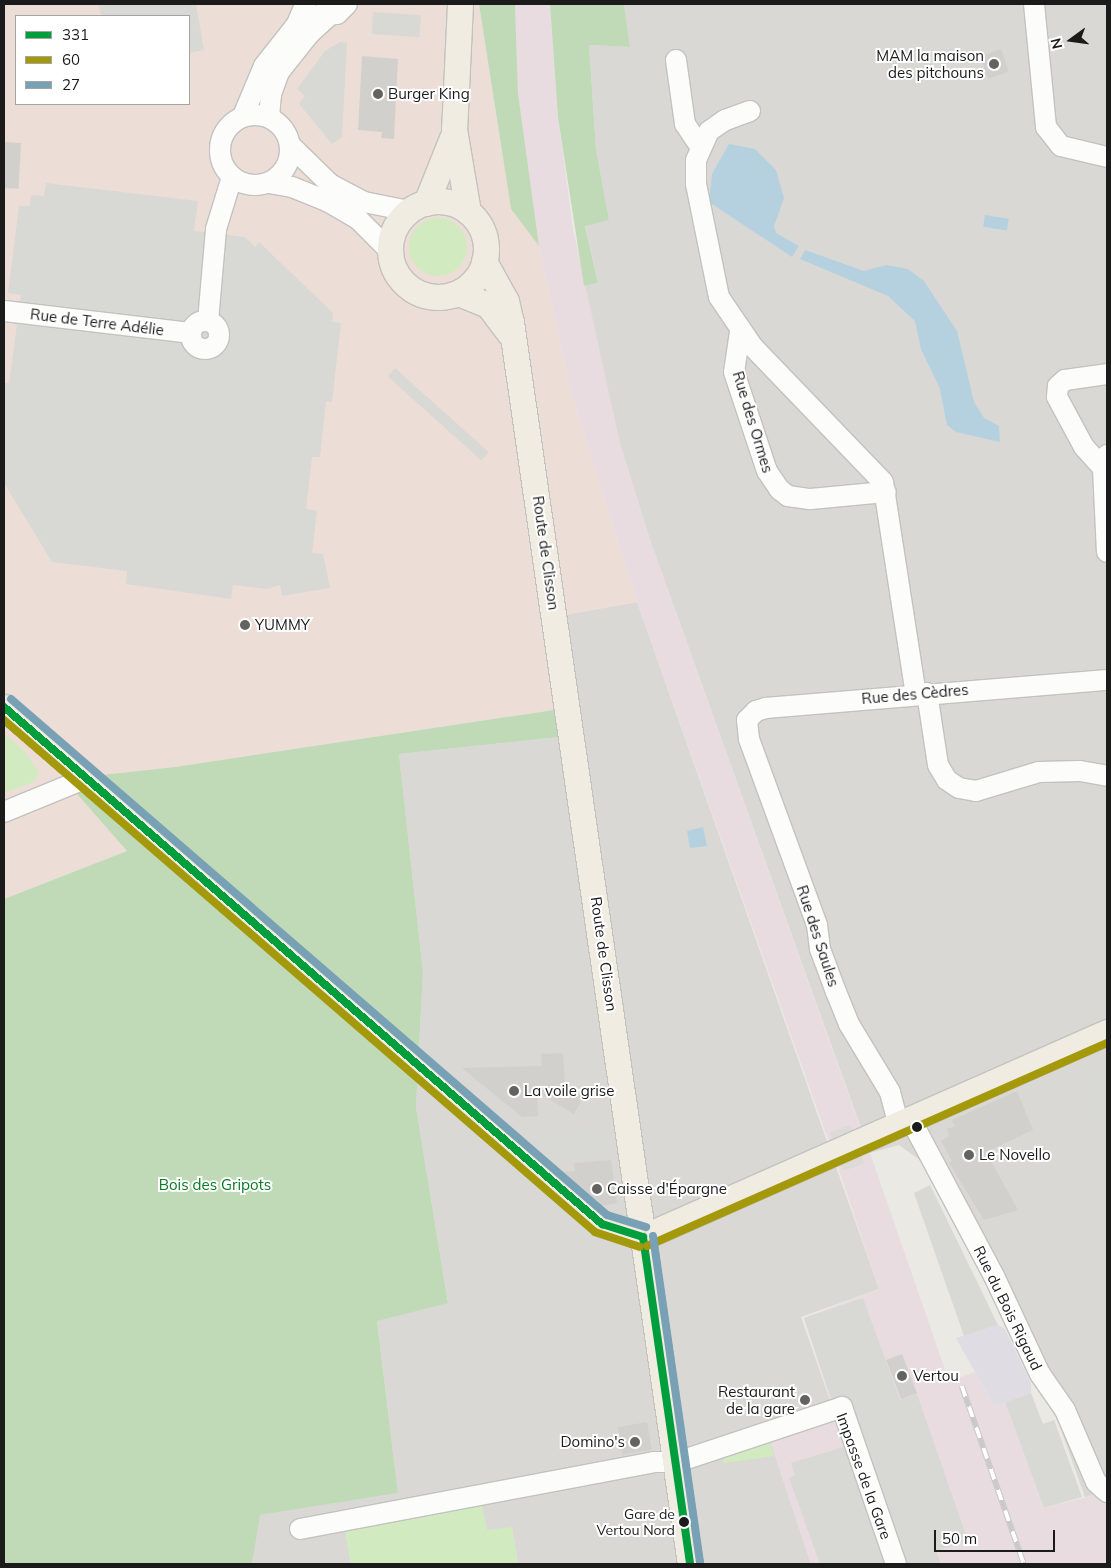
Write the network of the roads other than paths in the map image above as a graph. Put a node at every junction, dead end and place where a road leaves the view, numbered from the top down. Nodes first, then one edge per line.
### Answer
1 (305, 4) edge
2 (347, 4) edge
3 (460, 4) edge
4 (1034, 4) edge
5 (329, 16) junction
6 (676, 60) dead end
7 (750, 111) dead end
8 (243, 116) junction
9 (269, 117) junction
10 (454, 129) junction
11 (291, 146) junction
12 (700, 146) junction
13 (1107, 157) edge
14 (232, 177) junction
15 (269, 183) junction
16 (417, 207) junction
17 (468, 212) junction
18 (390, 251) junction
19 (484, 262) junction
20 (458, 293) junction
21 (4, 311) edge
22 (740, 332) junction
23 (515, 344) junction
24 (1107, 374) edge
25 (1105, 460) edge
26 (886, 492) junction
27 (1107, 552) edge
28 (1107, 680) edge
29 (921, 693) junction
30 (4, 707) edge
31 (748, 739) joint
32 (1107, 776) edge
33 (87, 778) junction
34 (4, 812) edge
35 (1107, 1032) edge
36 (905, 1123) junction
37 (643, 1237) junction
38 (676, 1462) junction
39 (1107, 1492) edge
40 (300, 1529) dead end
41 (690, 1564) edge
42 (896, 1564) edge

1 - 5 street
1 - 8 street
2 - 5 street
3 - 10 main road
4 - 13 street
5 - 9 street
6 - 12 street
7 - 12 street
8 - 9 street
8 - 14 street
9 - 11 street
10 - 16 main road
10 - 17 main road
11 - 15 street
11 - 16 street
12 - 22 street, Rue des Ormes
14 - 15 street
14 - 21 street, Rue de Terre Adélie
15 - 18 street
16 - 17 main road
16 - 18 main road
17 - 19 main road
18 - 20 main road
19 - 20 main road
19 - 23 main road, Route de Clisson
20 - 23 main road, Route de Clisson
22 - 26 street, Rue des Ormes
22 - 26 street, Rue des Ormes
23 - 37 main road, Route de Clisson
24 - 25 street
25 - 27 street
26 - 29 street, Rue des Ormes
28 - 29 street, Rue des Cèdres
29 - 31 street, Rue des Cèdres
29 - 32 street, Rue des Ormes
30 - 33 main road
31 - 36 street, Rue des Saules
33 - 34 street
33 - 37 main road
35 - 36 main road
36 - 37 main road
36 - 39 street, Rue du Bois Rigaud
37 - 38 main road, Route de Clisson
38 - 40 street, Impasse de la Gare
38 - 41 main road, Route de Clisson
38 - 42 street, Impasse de la Gare

